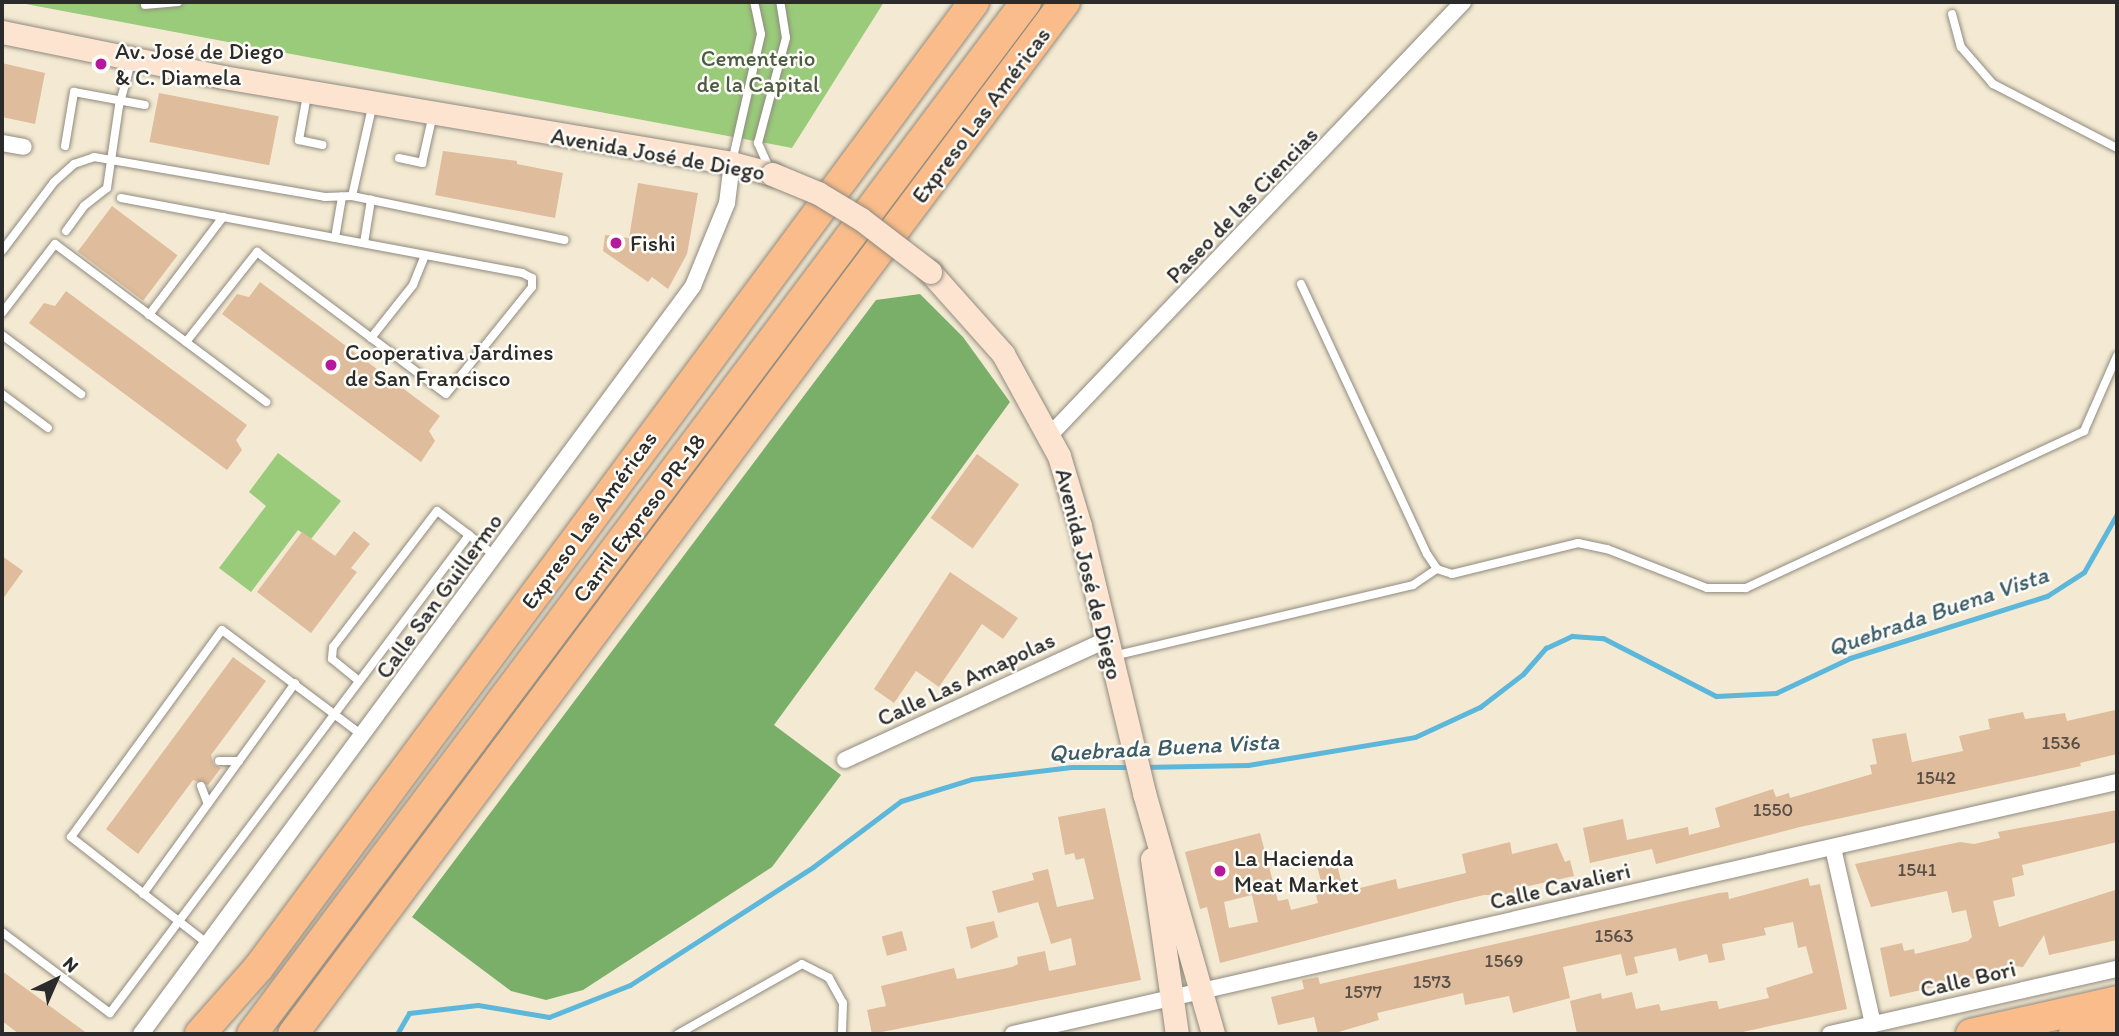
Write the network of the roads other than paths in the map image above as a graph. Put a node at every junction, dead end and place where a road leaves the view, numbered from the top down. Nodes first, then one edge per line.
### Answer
1 (178, 2) edge
2 (754, 2) edge
3 (780, 2) edge
4 (974, 2) edge
5 (1026, 2) edge
6 (1065, 2) edge
7 (1463, 2) edge
8 (145, 5) dead end
9 (1952, 15) dead end
10 (2, 32) edge
11 (132, 58) junction
12 (308, 92) junction
13 (122, 100) junction
14 (373, 103) junction
15 (145, 105) dead end
16 (433, 114) junction
17 (2, 143) edge
18 (322, 145) dead end
19 (65, 146) dead end
20 (24, 147) dead end
21 (2117, 148) edge
22 (113, 158) junction
23 (399, 158) dead end
24 (732, 163) junction
25 (772, 174) junction
26 (347, 196) junction
27 (121, 198) dead end
28 (371, 200) junction
29 (223, 217) junction
30 (65, 231) dead end
31 (335, 237) junction
32 (565, 240) dead end
33 (364, 243) junction
34 (2, 251) edge
35 (425, 255) junction
36 (1301, 284) dead end
37 (2, 313) edge
38 (149, 315) junction
39 (2, 335) edge
40 (371, 338) junction
41 (186, 342) junction
42 (2117, 356) edge
43 (2, 394) edge
44 (80, 394) dead end
45 (266, 402) dead end
46 (48, 428) dead end
47 (1049, 436) junction
48 (469, 535) junction
49 (496, 557) junction
50 (1437, 569) junction
51 (1108, 649) junction
52 (358, 680) junction
53 (295, 683) junction
54 (333, 712) junction
55 (363, 736) junction
56 (845, 760) dead end
57 (219, 761) dead end
58 (239, 761) junction
59 (2117, 782) edge
60 (201, 786) dead end
61 (1144, 793) junction
62 (208, 804) junction
63 (1833, 848) junction
64 (143, 894) junction
65 (180, 922) junction
66 (2, 932) edge
67 (208, 944) junction
68 (2117, 969) edge
69 (1202, 990) junction
70 (1169, 998) junction
71 (2117, 1001) edge
72 (1873, 1024) junction
73 (2117, 1024) edge
74 (141, 1034) edge
75 (200, 1034) edge
76 (252, 1034) edge
77 (293, 1034) edge
78 (678, 1034) edge
79 (842, 1034) edge
80 (1013, 1034) edge
81 (1177, 1034) edge
82 (1213, 1034) edge
83 (1830, 1034) edge
84 (1971, 1034) edge
85 (2074, 1034) edge

1 - 8 lane
2 - 24 lane
3 - 25 lane
4 - 75 highway, Expreso Las Américas
5 - 76 highway, Carril Expreso PR-18
6 - 77 highway, Expreso Las Américas
7 - 47 street, Paseo de las Ciencias
9 - 21 lane
10 - 11 street, Avenida José de Diego
11 - 12 street, Avenida José de Diego
11 - 13 lane
12 - 14 street, Avenida José de Diego
12 - 18 lane
13 - 15 lane
13 - 19 lane
13 - 22 lane
14 - 16 street, Avenida José de Diego
14 - 26 lane
16 - 23 lane
16 - 24 street, Avenida José de Diego
17 - 20 street
22 - 26 lane
22 - 30 lane
22 - 34 lane
24 - 25 street, Avenida José de Diego
24 - 49 street, Calle San Guillermo
25 - 47 street, Avenida José de Diego, bridge
26 - 28 lane
26 - 31 lane
27 - 29 lane
28 - 32 lane
28 - 33 lane
29 - 31 lane
29 - 38 lane
31 - 33 lane
33 - 35 lane
35 - 40 lane
35 - 40 lane
36 - 50 lane
37 - 38 lane
38 - 41 lane
39 - 44 lane
40 - 41 lane
41 - 45 lane
42 - 50 lane
43 - 46 lane
47 - 51 street, Avenida José de Diego
48 - 49 lane
48 - 52 lane
48 - 52 lane
49 - 55 street, Calle San Guillermo
50 - 51 lane
51 - 56 street, Calle Las Amapolas
51 - 61 street, Avenida José de Diego
52 - 54 lane
53 - 54 lane
53 - 58 lane
53 - 64 lane
54 - 55 lane
54 - 65 lane
55 - 67 street, Calle San Guillermo
57 - 58 lane
58 - 62 lane
59 - 63 street, Calle Cavalieri
60 - 62 lane
61 - 69 street, Avenida José de Diego
61 - 70 street, Avenida José de Diego
62 - 64 lane
63 - 69 street, Calle Cavalieri
63 - 72 street
64 - 65 lane
65 - 66 lane
65 - 67 lane
67 - 74 street, Calle San Guillermo
68 - 72 street, Calle Bori
69 - 70 street, Calle Cavalieri
69 - 82 street, Avenida José de Diego
70 - 80 street, Calle Cavalieri
70 - 81 street, Avenida José de Diego
71 - 84 highway
72 - 83 street, Calle Bori
73 - 85 highway
78 - 79 lane

